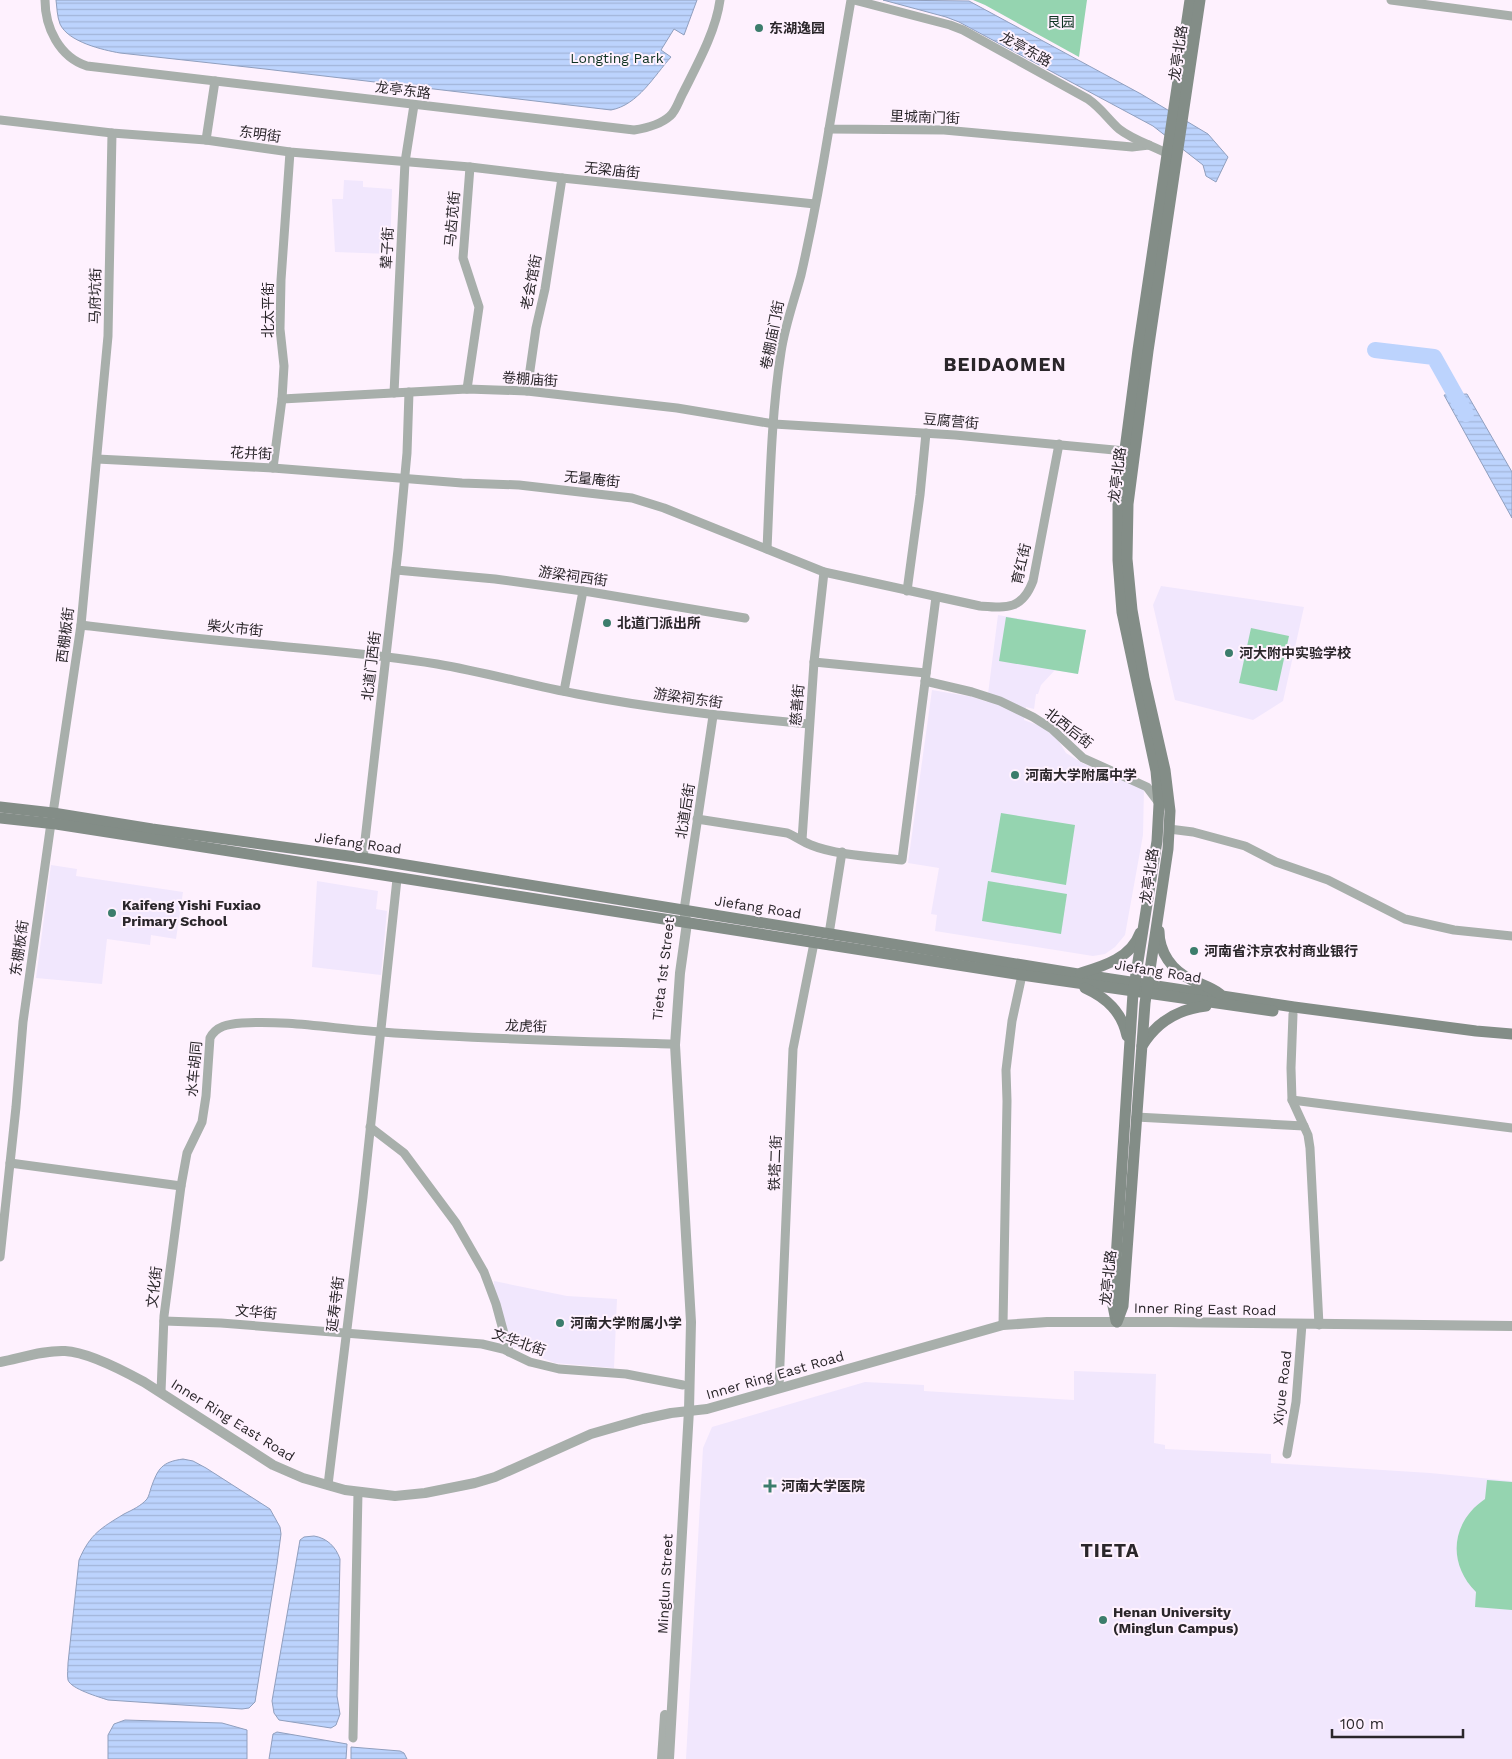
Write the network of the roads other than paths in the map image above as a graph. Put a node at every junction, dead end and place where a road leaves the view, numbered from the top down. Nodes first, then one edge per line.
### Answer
1 (45, 0) edge
2 (720, 0) edge
3 (852, 0) edge
4 (1190, 0) edge
5 (1200, 0) edge
6 (1391, 0) edge
7 (1512, 16) edge
8 (215, 81) junction
9 (414, 105) junction
10 (1180, 108) junction
11 (0, 120) edge
12 (829, 129) junction
13 (112, 133) junction
14 (206, 140) junction
15 (1149, 145) junction
16 (1172, 150) junction
17 (290, 152) junction
18 (405, 162) junction
19 (470, 167) junction
20 (562, 178) junction
21 (815, 204) junction
22 (467, 389) junction
23 (527, 391) junction
24 (409, 392) junction
25 (394, 393) junction
26 (282, 399) junction
27 (774, 424) junction
28 (926, 433) junction
29 (1059, 444) junction
30 (1125, 451) junction
31 (97, 458) junction
32 (272, 468) junction
33 (404, 478) junction
34 (767, 549) junction
35 (396, 570) junction
36 (824, 572) junction
37 (907, 591) junction
38 (583, 592) junction
39 (936, 597) junction
40 (745, 618) dead end
41 (81, 625) junction
42 (387, 656) junction
43 (814, 662) junction
44 (926, 677) junction
45 (564, 691) junction
46 (713, 716) junction
47 (809, 724) junction
48 (1159, 804) junction
49 (0, 808) edge
50 (0, 818) edge
51 (52, 818) junction
52 (698, 819) junction
53 (1169, 829) junction
54 (802, 840) junction
55 (842, 852) junction
56 (363, 858) junction
57 (397, 879) junction
58 (684, 910) junction
59 (1158, 915) junction
60 (1146, 918) junction
61 (684, 923) junction
62 (829, 934) junction
63 (1512, 936) edge
64 (814, 943) junction
65 (1022, 976) junction
66 (1076, 979) junction
67 (1134, 987) junction
68 (1146, 989) junction
69 (1222, 1000) junction
70 (1293, 1014) junction
71 (381, 1032) junction
72 (1512, 1034) edge
73 (1512, 1041) edge
74 (670, 1044) junction
75 (1136, 1048) junction
76 (1292, 1100) junction
77 (1136, 1117) junction
78 (370, 1126) junction
79 (1304, 1126) junction
80 (1512, 1128) edge
81 (10, 1163) junction
82 (181, 1186) junction
83 (0, 1257) edge
84 (164, 1321) junction
85 (1116, 1322) junction
86 (1003, 1324) junction
87 (1302, 1324) junction
88 (1319, 1325) junction
89 (1512, 1326) edge
90 (345, 1334) junction
91 (508, 1352) junction
92 (0, 1362) edge
93 (683, 1386) junction
94 (779, 1387) junction
95 (161, 1392) junction
96 (685, 1411) junction
97 (1286, 1454) dead end
98 (328, 1485) junction
99 (358, 1492) junction
100 (354, 1738) dead end
101 (662, 1759) edge
102 (669, 1759) edge

1 - 8 street, 龙亭东路
2 - 9 street, 龙亭东路
3 - 12 street
3 - 15 street, 龙亭东路
4 - 10 main road, 龙亭北路
5 - 10 main road, 龙亭北路
6 - 7 street
8 - 9 street, 龙亭东路
8 - 14 street
9 - 18 street, 辇子街
10 - 16 main road
11 - 13 street, 东明街
12 - 15 street, 里城南门街
12 - 21 street, 卷棚庙门街
13 - 14 street, 东明街
13 - 31 street, 马府坑街
14 - 17 street, 东明街
15 - 16 street, 龙亭东路
16 - 30 main road, 龙亭北路
16 - 53 main road, 龙亭北路
17 - 18 street, 东明街
17 - 26 street, 北太平街
18 - 19 street, 无梁庙街
18 - 25 street, 辇子街
19 - 20 street, 无梁庙街
19 - 22 street, 马齿苋街
20 - 21 street, 无梁庙街
20 - 23 street, 老会馆街
21 - 27 street, 卷棚庙门街
22 - 23 street, 卷棚庙街
22 - 24 street, 卷棚庙街
23 - 27 street, 卷棚庙街
24 - 25 street, 卷棚庙街
24 - 33 street, 北道门西街
25 - 26 street, 卷棚庙街
26 - 32 street, 北太平街
27 - 28 street, 豆腐营街
27 - 34 street, 卷棚庙门街
28 - 29 street, 豆腐营街
28 - 37 street
29 - 30 street, 豆腐营街
29 - 39 street, 育红街
30 - 48 main road, 龙亭北路
31 - 32 street, 花井街
31 - 41 street, 西棚板街
32 - 33 street, 花井街
33 - 34 street, 无量庵街
33 - 35 street, 北道门西街
34 - 36 street, 育红街
35 - 38 street, 游梁祠西街
35 - 42 street, 北道门西街
36 - 37 street, 育红街
36 - 43 street, 慈善街
37 - 39 street, 育红街
38 - 40 street, 游梁祠西街
38 - 45 street
39 - 44 street
41 - 42 street, 柴火市街
41 - 51 street, 西棚板街
42 - 45 street, 游梁祠东街
42 - 56 street, 北道门西街
43 - 44 street
43 - 47 street, 慈善街
44 - 48 street, 北西后街
44 - 55 street
45 - 46 street, 游梁祠东街
46 - 47 street, 游梁祠东街
46 - 52 street, 北道后街
47 - 54 street, 慈善街
48 - 60 main road, 龙亭北路
49 - 51 main road, Jiefang Road
50 - 51 main road, Jiefang Road
51 - 56 main road, Jiefang Road
51 - 57 main road, Jiefang Road
51 - 81 street, 东棚板街
52 - 54 street
52 - 58 street, 北道后街
53 - 59 main road, 龙亭北路
53 - 63 street
54 - 55 street
55 - 62 street
56 - 58 main road, Jiefang Road
57 - 61 main road, Jiefang Road
57 - 71 street, 延寿寺街
58 - 61 street, Tieta 1st Street
58 - 62 main road, Jiefang Road
59 - 68 main road, 龙亭北路
59 - 69 main road
60 - 66 main road
60 - 67 main road, 龙亭北路
61 - 64 main road, Jiefang Road
61 - 74 street, Tieta 1st Street
61 - 96 street, Tieta 1st Street
62 - 66 main road, Jiefang Road
64 - 65 main road, Jiefang Road
64 - 94 street, 铁塔二街
65 - 66 main road, Jiefang Road
65 - 86 street
66 - 67 main road, Jiefang Road
66 - 75 main road
67 - 68 main road, Jiefang Road
67 - 75 main road, 龙亭北路
68 - 69 main road, Jiefang Road
68 - 75 main road, 龙亭北路
69 - 70 main road, Jiefang Road
69 - 72 main road, Jiefang Road
69 - 75 main road
70 - 73 main road, Jiefang Road
70 - 76 street
71 - 74 street, 龙虎街
71 - 78 street, 延寿寺街
71 - 82 street, 水车胡同
74 - 93 street, Tieta 1st Street
75 - 77 main road, 龙亭北路
75 - 85 main road, 龙亭北路
76 - 79 street
76 - 80 street
77 - 79 street
77 - 85 main road, 龙亭北路
78 - 90 street, 延寿寺街
78 - 91 street
79 - 88 street
81 - 82 street
81 - 83 street, 东棚板街
82 - 84 street, 文化街
84 - 90 street, 文华街
84 - 95 street, 文化街
85 - 86 street, Inner Ring East Road
85 - 87 street, Inner Ring East Road
86 - 94 street, Inner Ring East Road
87 - 88 street, Inner Ring East Road
87 - 97 street, Xiyue Road
88 - 89 street, Inner Ring East Road
90 - 91 street, 文华北街
90 - 98 street, 延寿寺街
91 - 93 street, 文华北街
92 - 95 street, Inner Ring East Road
93 - 96 street, Tieta 1st Street
94 - 96 street, Inner Ring East Road
95 - 98 street, Inner Ring East Road
96 - 99 street, Inner Ring East Road
96 - 101 street, Minglun Street
96 - 102 street, Minglun Street
98 - 99 street, Inner Ring East Road
99 - 100 street

